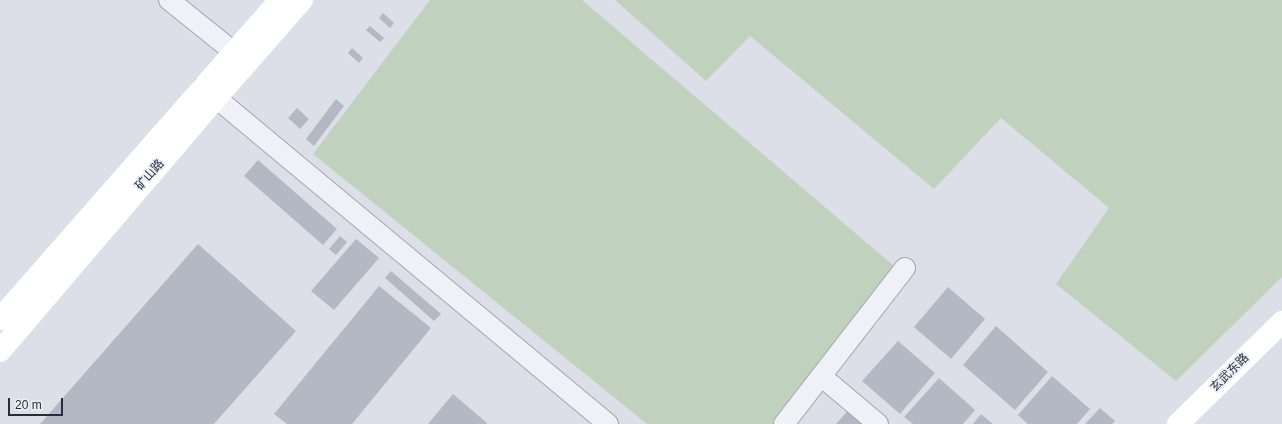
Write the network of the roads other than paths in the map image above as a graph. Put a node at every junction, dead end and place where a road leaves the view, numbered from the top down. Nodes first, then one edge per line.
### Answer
1 (168, 0) edge
2 (280, 0) edge
3 (302, 0) edge
4 (235, 53) junction
5 (210, 93) junction
6 (905, 268) dead end
7 (0, 319) edge
8 (1282, 322) edge
9 (0, 351) edge
10 (821, 376) junction
11 (608, 424) edge
12 (784, 424) edge
13 (878, 424) edge
14 (1178, 424) edge

1 - 4 street
2 - 4 main road, 矿山路
3 - 5 main road, 矿山路
4 - 5 main road, 矿山路
5 - 7 main road, 矿山路
5 - 9 main road, 矿山路
5 - 11 street
6 - 10 street
8 - 14 main road, 玄武东路
10 - 12 street
10 - 13 street

